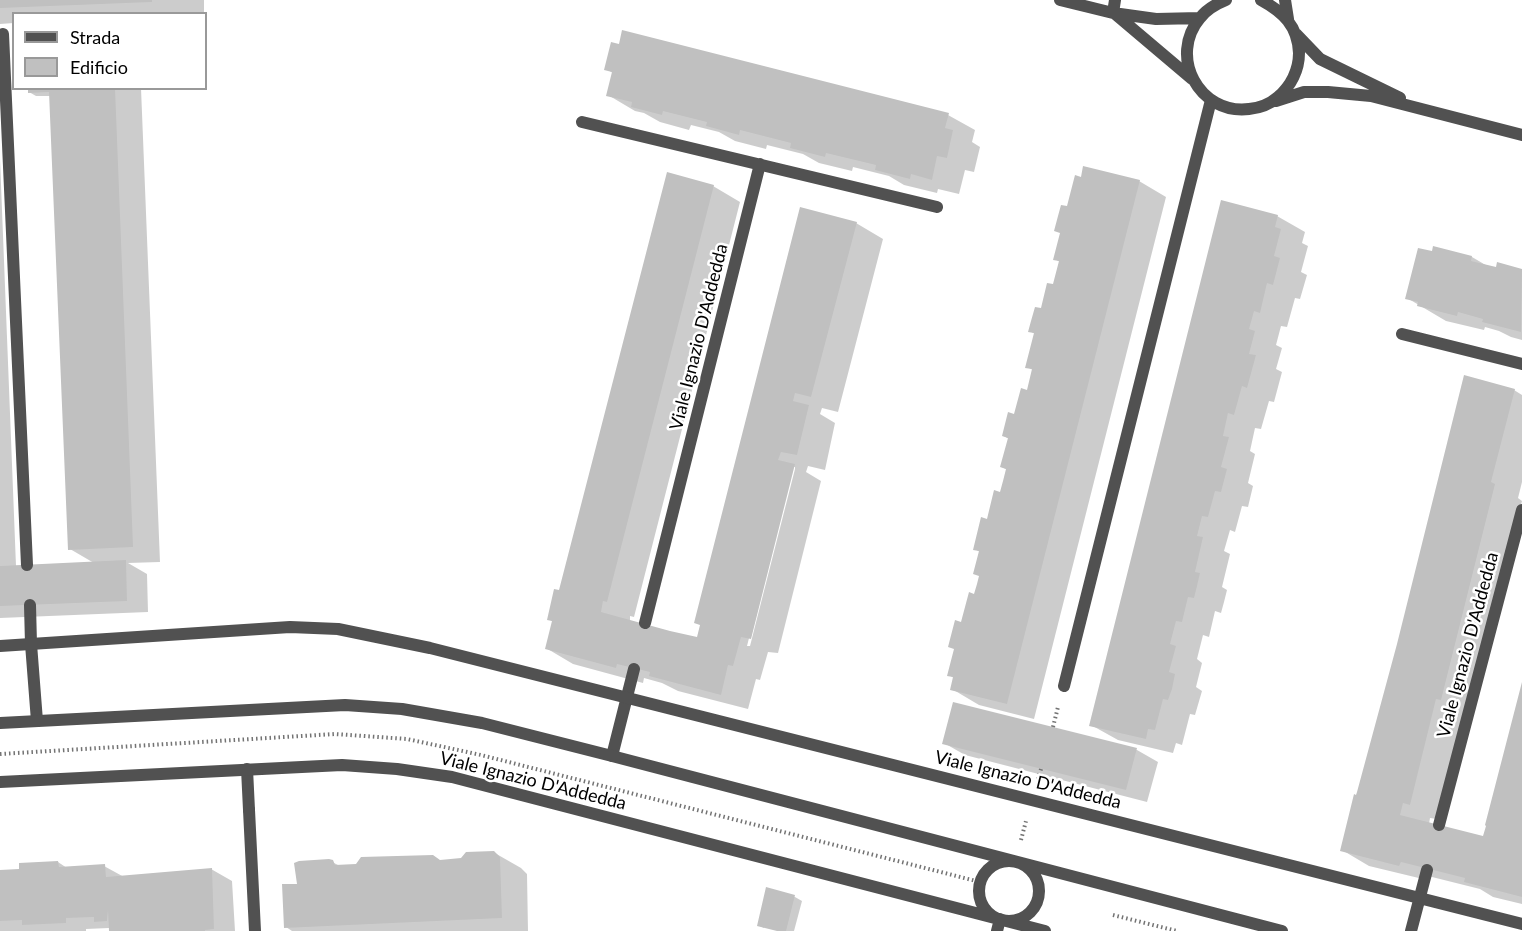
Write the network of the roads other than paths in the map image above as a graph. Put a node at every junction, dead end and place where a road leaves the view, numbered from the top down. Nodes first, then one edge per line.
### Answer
1 (1060, 0) edge
2 (1227, 0) edge
3 (1261, 0) edge
4 (1286, 0) edge
5 (1216, 3) edge
6 (1114, 6) edge
7 (1200, 18) junction
8 (1288, 19) junction
9 (6, 33) edge
10 (1296, 34) junction
11 (1193, 80) junction
12 (1210, 100) junction
13 (1272, 102) junction
14 (1422, 109) junction
15 (582, 122) dead end
16 (1522, 135) edge
17 (760, 164) junction
18 (937, 207) dead end
19 (1402, 334) dead end
20 (1522, 364) edge
21 (1522, 510) edge
22 (27, 565) dead end
23 (30, 605) dead end
24 (645, 623) dead end
25 (31, 644) junction
26 (0, 646) edge
27 (634, 669) dead end
28 (1064, 686) dead end
29 (627, 698) junction
30 (37, 721) junction
31 (0, 723) edge
32 (612, 756) junction
33 (247, 769) junction
34 (0, 782) edge
35 (1439, 825) dead end
36 (1014, 861) junction
37 (1427, 870) dead end
38 (1420, 898) junction
39 (1522, 924) edge
40 (999, 925) edge
41 (255, 931) edge
42 (1045, 931) edge
43 (1282, 931) edge
44 (1411, 931) edge

1 - 6 street
2 - 5 street
3 - 8 street
4 - 8 street
5 - 7 street
6 - 7 street
6 - 11 street
7 - 11 street
8 - 10 street
9 - 22 street
10 - 13 street
10 - 14 street
11 - 12 street
12 - 13 street
12 - 28 street
13 - 14 street
14 - 16 street
15 - 17 street
17 - 18 street
17 - 24 street, Viale Ignazio D'Addedda
19 - 20 street
21 - 35 street, Viale Ignazio D'Addedda
23 - 25 street
25 - 26 street, Viale Ignazio D'Addedda
25 - 29 street, Viale Ignazio D'Addedda
25 - 30 street
27 - 29 street
29 - 32 street
29 - 38 street, Viale Ignazio D'Addedda
30 - 31 street
30 - 32 street
32 - 36 street
33 - 34 street, Viale Ignazio D'Addedda
33 - 40 street, Viale Ignazio D'Addedda
33 - 41 street
36 - 40 street
36 - 40 street
36 - 43 street
37 - 38 street
38 - 39 street, Viale Ignazio D'Addedda
38 - 44 street
40 - 42 street, Viale Ignazio D'Addedda

